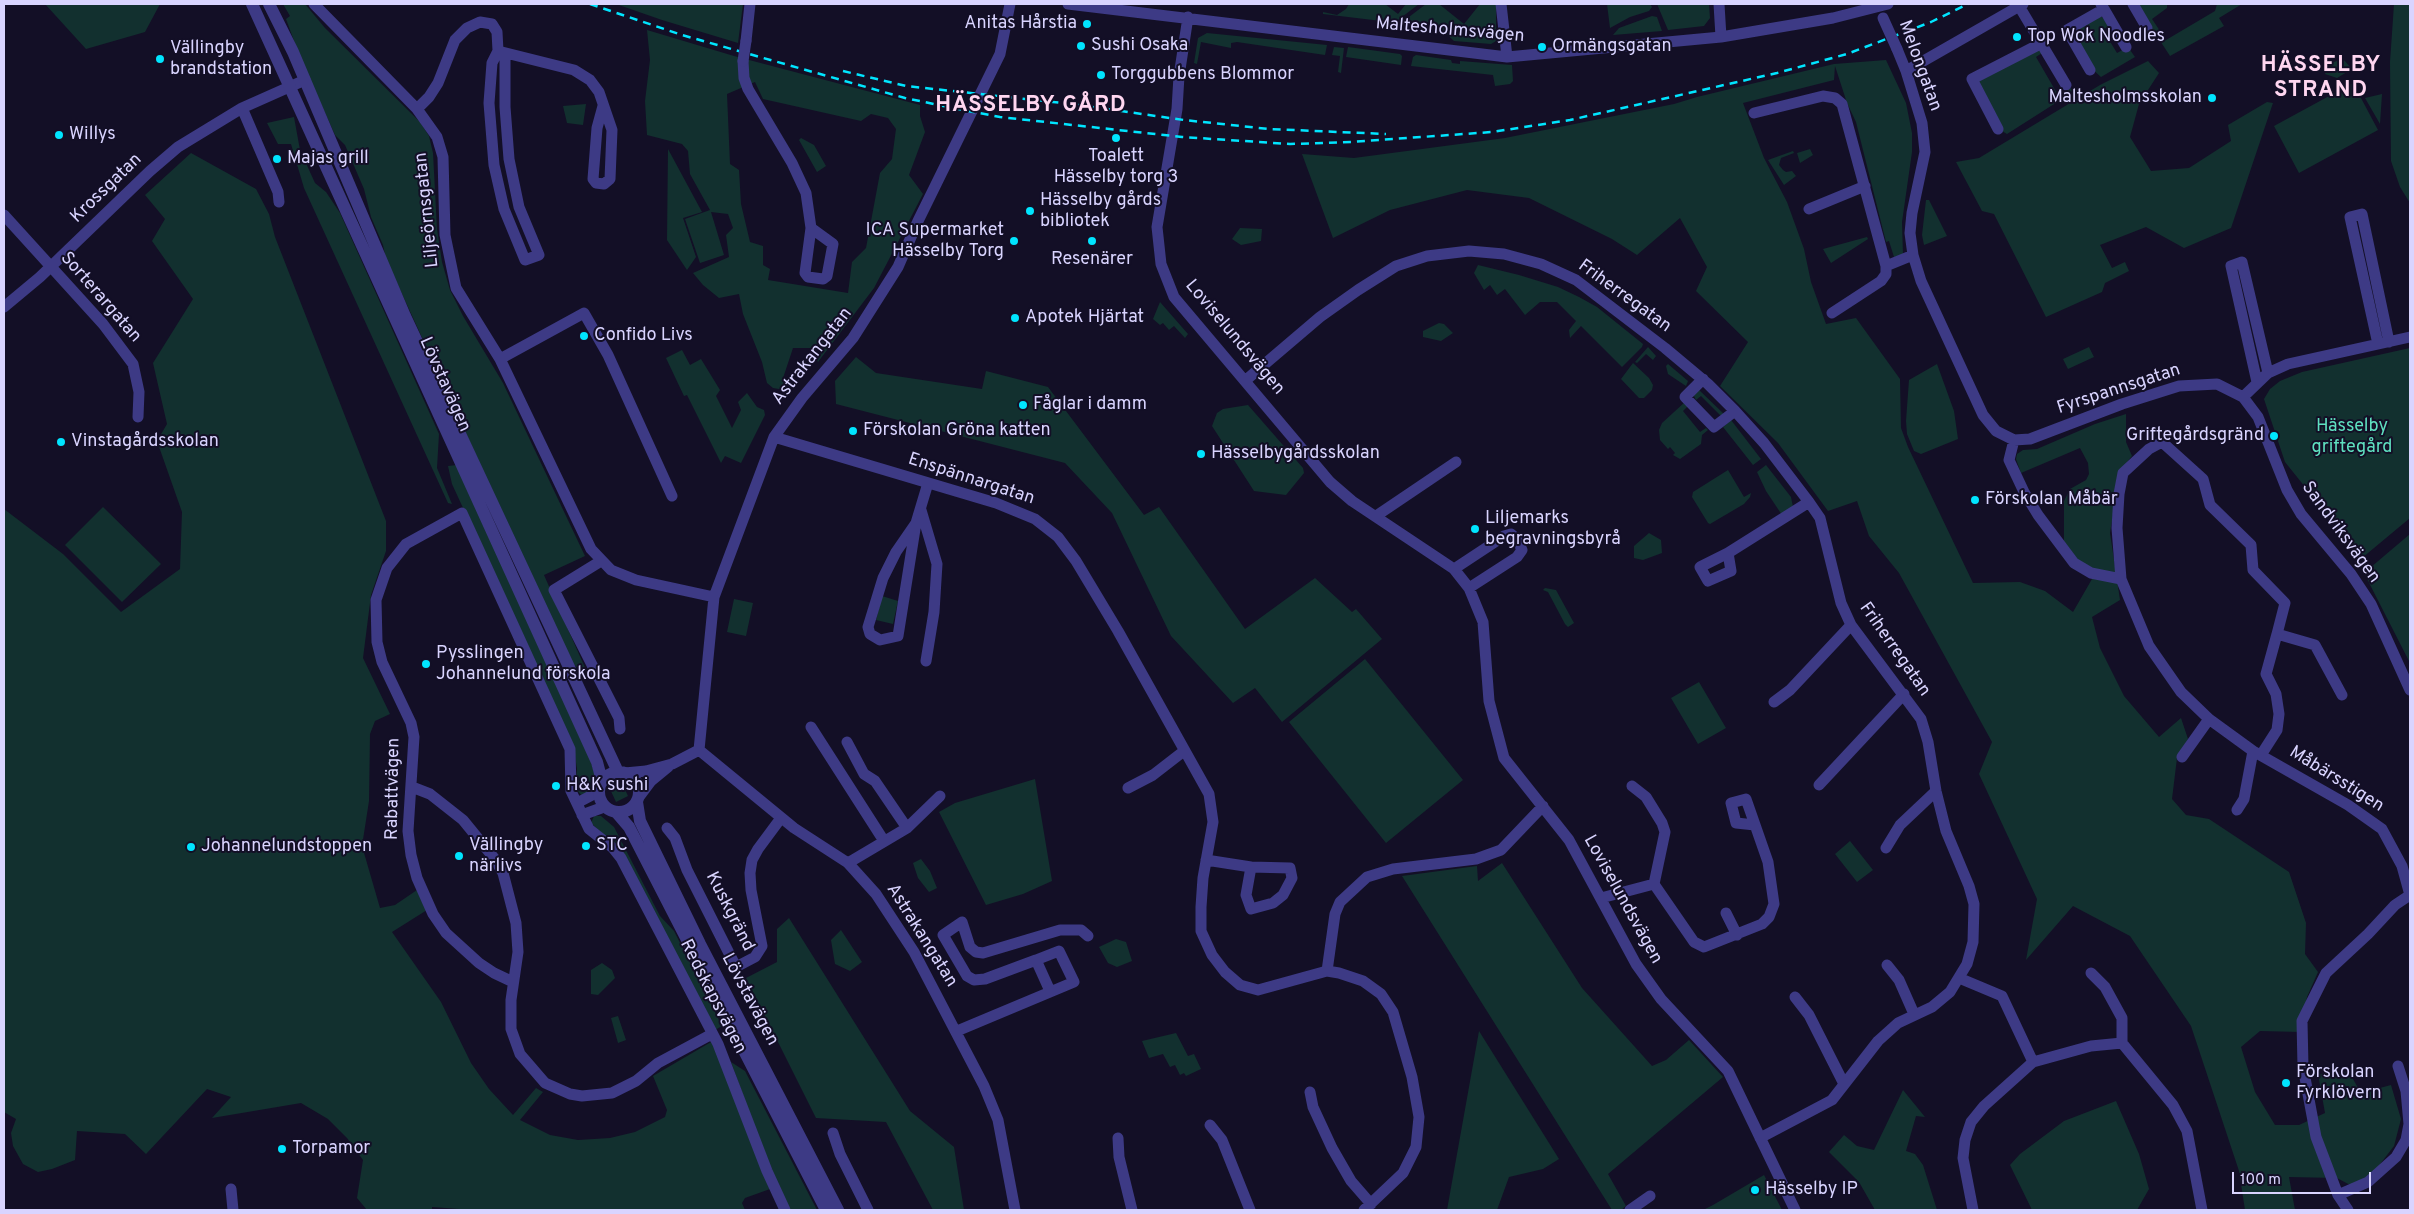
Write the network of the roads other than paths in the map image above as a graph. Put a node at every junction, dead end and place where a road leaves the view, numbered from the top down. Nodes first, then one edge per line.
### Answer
1 (252, 4) edge
2 (269, 4) edge
3 (314, 4) edge
4 (750, 4) edge
5 (1010, 4) edge
6 (1068, 4) edge
7 (1501, 4) edge
8 (1719, 4) edge
9 (2133, 4) edge
10 (2021, 5) edge
11 (2102, 6) edge
12 (1883, 10) edge
13 (1188, 17) junction
14 (2147, 28) dead end
15 (1722, 36) junction
16 (2042, 43) junction
17 (2126, 48) dead end
18 (502, 52) junction
19 (1507, 57) junction
20 (2090, 70) dead end
21 (1906, 71) junction
22 (305, 80) junction
23 (2066, 85) dead end
24 (289, 87) junction
25 (603, 106) junction
26 (242, 108) junction
27 (417, 109) junction
28 (1754, 113) dead end
29 (1998, 129) dead end
30 (1864, 186) junction
31 (279, 202) dead end
32 (1809, 209) dead end
33 (4, 215) edge
34 (811, 228) dead end
35 (1913, 255) junction
36 (1886, 266) junction
37 (50, 267) junction
38 (4, 307) edge
39 (1832, 313) dead end
40 (2410, 337) edge
41 (2384, 343) junction
42 (500, 359) junction
43 (2268, 373) junction
44 (1703, 379) junction
45 (1246, 380) junction
46 (2257, 382) junction
47 (2244, 397) junction
48 (1735, 411) junction
49 (138, 417) dead end
50 (774, 437) junction
51 (2014, 440) junction
52 (1456, 462) dead end
53 (928, 483) junction
54 (672, 496) dead end
55 (1809, 502) junction
56 (921, 510) junction
57 (462, 513) joint
58 (1376, 516) junction
59 (916, 523) junction
60 (1728, 553) dead end
61 (601, 561) junction
62 (1449, 566) junction
63 (2121, 579) junction
64 (1470, 588) junction
65 (714, 597) junction
66 (1851, 625) junction
67 (2277, 634) junction
68 (926, 661) dead end
69 (2410, 690) edge
70 (1904, 694) junction
71 (2342, 695) dead end
72 (1774, 702) dead end
73 (2209, 719) junction
74 (811, 727) dead end
75 (620, 729) dead end
76 (847, 742) dead end
77 (699, 750) junction
78 (1184, 751) junction
79 (2257, 753) junction
80 (2182, 757) dead end
81 (672, 764) junction
82 (622, 772) junction
83 (864, 774) junction
84 (1819, 785) dead end
85 (412, 786) junction
86 (600, 786) junction
87 (1632, 786) dead end
88 (1128, 788) dead end
89 (851, 789) junction
90 (1936, 791) junction
91 (940, 796) dead end
92 (638, 799) junction
93 (577, 803) junction
94 (1542, 806) junction
95 (604, 807) junction
96 (2237, 810) dead end
97 (617, 813) junction
98 (582, 815) junction
99 (781, 818) junction
100 (1755, 825) dead end
101 (667, 828) dead end
102 (907, 828) junction
103 (884, 841) junction
104 (1886, 848) dead end
105 (1206, 860) junction
106 (848, 863) junction
107 (1251, 867) junction
108 (1654, 884) junction
109 (2410, 895) edge
110 (1601, 898) junction
111 (1726, 913) dead end
112 (1737, 935) junction
113 (1088, 936) dead end
114 (1036, 960) junction
115 (1887, 965) dead end
116 (1327, 972) junction
117 (2091, 973) dead end
118 (1959, 978) junction
119 (513, 982) junction
120 (1050, 991) junction
121 (1795, 997) dead end
122 (1914, 1014) junction
123 (957, 1032) junction
124 (712, 1034) junction
125 (2122, 1043) junction
126 (2033, 1062) junction
127 (2398, 1066) dead end
128 (1844, 1084) junction
129 (1310, 1092) dead end
130 (1210, 1125) dead end
131 (833, 1133) dead end
132 (1118, 1138) dead end
133 (1760, 1138) junction
134 (231, 1189) dead end
135 (2338, 1195) junction
136 (1650, 1196) dead end
137 (1367, 1207) edge
138 (233, 1210) edge
139 (785, 1210) edge
140 (826, 1210) edge
141 (838, 1210) edge
142 (868, 1210) edge
143 (1015, 1210) edge
144 (1132, 1210) edge
145 (1250, 1210) edge
146 (1630, 1210) edge
147 (1795, 1210) edge
148 (1973, 1210) edge
149 (2202, 1210) edge
150 (2348, 1210) edge

1 - 24 street, Lövstavägen
2 - 22 street, Lövstavägen
3 - 27 street, Liljeörnsgatan
4 - 34 street, bridge
5 - 50 street, Astrakangatan
6 - 13 street, Maltesholmsvägen
7 - 19 street
8 - 15 street
9 - 14 street
10 - 16 street
10 - 21 street
11 - 17 street
11 - 20 street
12 - 15 street, Maltesholmsvägen
12 - 21 street, Melongatan, bridge
13 - 19 street, Maltesholmsvägen
13 - 45 street, Loviselundsvägen
15 - 19 street, Maltesholmsvägen
16 - 23 street
16 - 29 street
18 - 18 street
18 - 25 street
18 - 27 street
21 - 35 street, Melongatan
22 - 24 street, Krossgatan
22 - 82 street, Lövstavägen
24 - 26 street, Krossgatan
24 - 86 street, Lövstavägen
25 - 25 street
26 - 31 street
26 - 37 street, Krossgatan
27 - 42 street, Liljeörnsgatan
28 - 30 street
30 - 32 street
30 - 36 street
33 - 37 street, Sorterargatan
35 - 36 street
35 - 51 street, Melongatan
36 - 39 street
37 - 38 street, Krossgatan
37 - 49 street, Sorterargatan
40 - 41 street
41 - 41 street
41 - 43 street
42 - 54 street
42 - 61 street, Liljeörnsgatan
43 - 46 street
43 - 46 street
44 - 45 street, Friherregatan
44 - 48 street, Friherregatan
44 - 48 street
45 - 58 street, Loviselundsvägen
46 - 47 street
47 - 51 street, Fyrspannsgatan
47 - 69 street, Sandviksvägen
48 - 55 street, Friherregatan
50 - 53 street, Enspännargatan
50 - 65 street, Astrakangatan
51 - 63 street
52 - 58 street
53 - 56 street
53 - 78 street, Enspännargatan
55 - 60 street
55 - 66 street, Friherregatan
56 - 59 street
56 - 68 street
57 - 85 street, Rabattvägen
57 - 93 street, Redskapsvägen
58 - 62 street, Loviselundsvägen
59 - 59 street
61 - 65 street, Liljeörnsgatan
61 - 75 street
62 - 64 street, Loviselundsvägen
62 - 64 street
63 - 67 street, Måbärsstigen
63 - 73 street, Måbärsstigen
64 - 94 street, Loviselundsvägen
65 - 77 street, Astrakangatan
66 - 70 street, Friherregatan
66 - 72 street
67 - 71 street
67 - 79 street, Måbärsstigen
70 - 84 street
70 - 90 street, Friherregatan
73 - 79 street, Måbärsstigen
73 - 80 street
74 - 89 street
76 - 83 street
77 - 81 street
77 - 99 street, Astrakangatan
78 - 88 street
78 - 105 street, Enspännargatan
79 - 96 street
79 - 109 street, Måbärsstigen
81 - 82 street
81 - 92 street
82 - 86 street
82 - 92 street, Lövstavägen
83 - 89 street
83 - 102 street
85 - 119 street, Rabattvägen
85 - 119 street
86 - 93 street
86 - 95 street, Lövstavägen
87 - 108 street
89 - 103 street
90 - 104 street
90 - 118 street, Friherregatan
91 - 102 street
92 - 97 street
92 - 141 street, Lövstavägen
93 - 98 street, Redskapsvägen
94 - 110 street, Loviselundsvägen
94 - 116 street
95 - 97 street, Lövstavägen
95 - 98 street
97 - 140 street, Lövstavägen
98 - 124 street, Redskapsvägen
99 - 101 street, Kuskgränd
99 - 106 street, Astrakangatan
100 - 112 street
102 - 103 street
103 - 106 street
105 - 107 street
105 - 116 street, Enspännargatan
106 - 123 street, Astrakangatan
107 - 107 street
108 - 110 street
108 - 112 street
109 - 135 street
110 - 133 street, Loviselundsvägen
111 - 112 street
113 - 114 street
114 - 120 street
114 - 120 street
115 - 122 street
116 - 137 street
117 - 125 street
118 - 122 street, Friherregatan
118 - 126 street
119 - 124 street
120 - 123 street
121 - 128 street
122 - 128 street, Friherregatan
123 - 143 street, Astrakangatan
124 - 139 street, Redskapsvägen
125 - 126 street
125 - 149 street
126 - 148 street
127 - 135 street
128 - 133 street, Friherregatan
129 - 137 street
130 - 145 street
131 - 142 street
132 - 144 street
133 - 147 street, Loviselundsvägen
134 - 138 street
135 - 150 street
136 - 146 street

